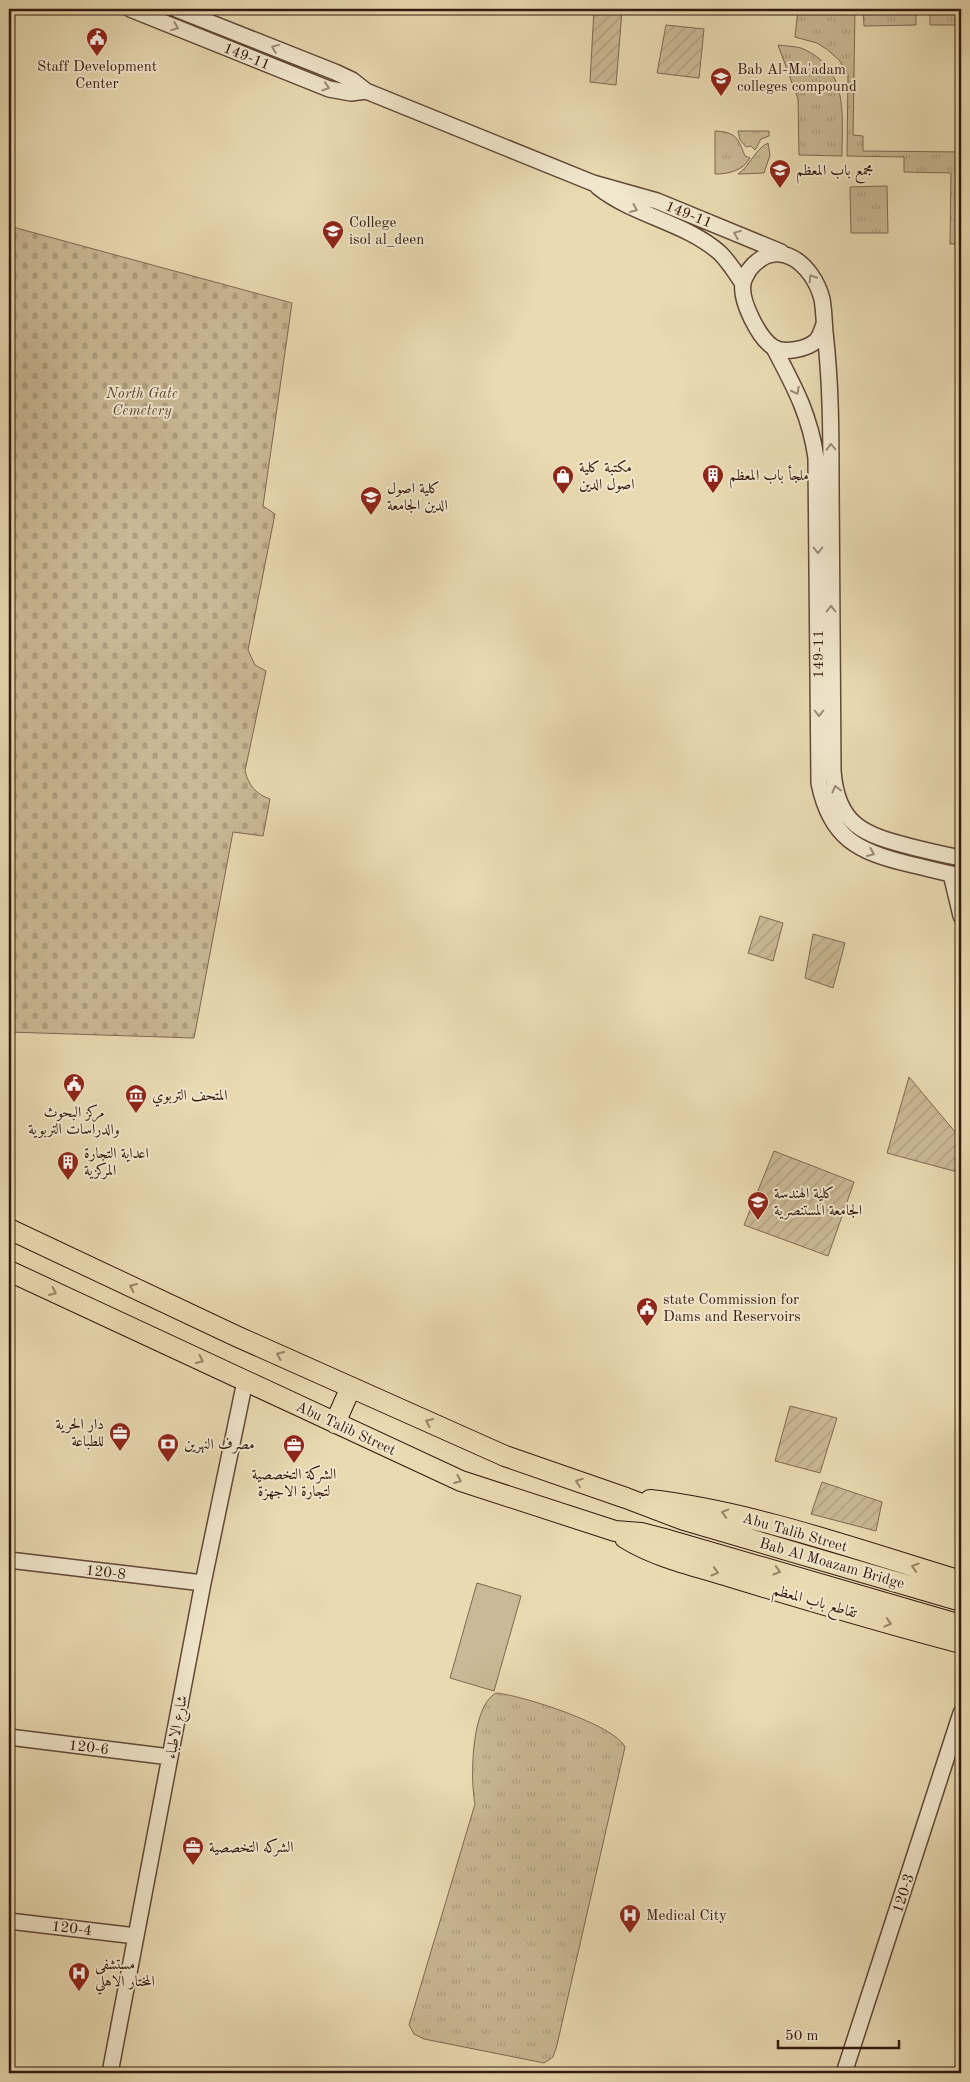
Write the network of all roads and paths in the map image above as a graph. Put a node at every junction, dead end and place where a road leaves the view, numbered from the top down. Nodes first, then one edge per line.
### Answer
1 (130, 9) edge
2 (176, 9) edge
3 (366, 91) junction
4 (593, 183) junction
5 (782, 253) junction
6 (743, 284) junction
7 (824, 324) junction
8 (774, 348) junction
9 (826, 746) junction
10 (961, 858) edge
11 (956, 875) edge
12 (961, 916) edge
13 (9, 1229) edge
14 (9, 1272) edge
15 (246, 1381) junction
16 (351, 1387) junction
17 (335, 1422) junction
18 (626, 1498) junction
19 (703, 1526) joint
20 (615, 1531) junction
21 (697, 1548) joint
22 (9, 1560) edge
23 (961, 1581) edge
24 (204, 1584) junction
25 (961, 1601) edge
26 (961, 1624) edge
27 (961, 1643) edge
28 (961, 1713) edge
29 (9, 1737) edge
30 (170, 1757) junction
31 (9, 1921) edge
32 (136, 1936) junction
33 (110, 2073) edge
34 (844, 2073) edge

1 -> 3 street, 149-11
3 -> 2 street, 149-11
3 - 4 street, 149-11
5 -> 4 street, 149-11
4 -> 6 street, 149-11
5 - 6 street
7 -> 5 street
6 - 8 street
7 - 8 street
9 -> 7 street, 149-11
8 -> 9 street, 149-11
10 -> 9 street, 149-11
9 -> 11 street, 149-11
11 - 12 street
16 -> 13 main road, Abu Talib Street
14 -> 15 main road, Abu Talib Street
15 - 17 main road, Abu Talib Street
15 - 24 street, شارع الاطباء
16 - 17 main road
18 -> 16 main road, Abu Talib Street
17 -> 20 main road, Abu Talib Street
18 - 19 main road, Abu Talib Street
23 -> 18 main road, Abu Talib Street
19 - 25 main road, Bab Al Moazam Bridge
20 - 21 main road, Abu Talib Street
20 -> 27 main road, تقاطع باب المعظم
21 -> 26 main road, Bab Al Moazam Bridge
22 - 24 street, 120-8
24 - 30 street, شارع الاطباء
28 - 34 street, 120-3
29 - 30 street, 120-6
30 - 32 street, شارع الاطباء
31 - 32 street, 120-4
32 - 33 street, شارع الاطباء

